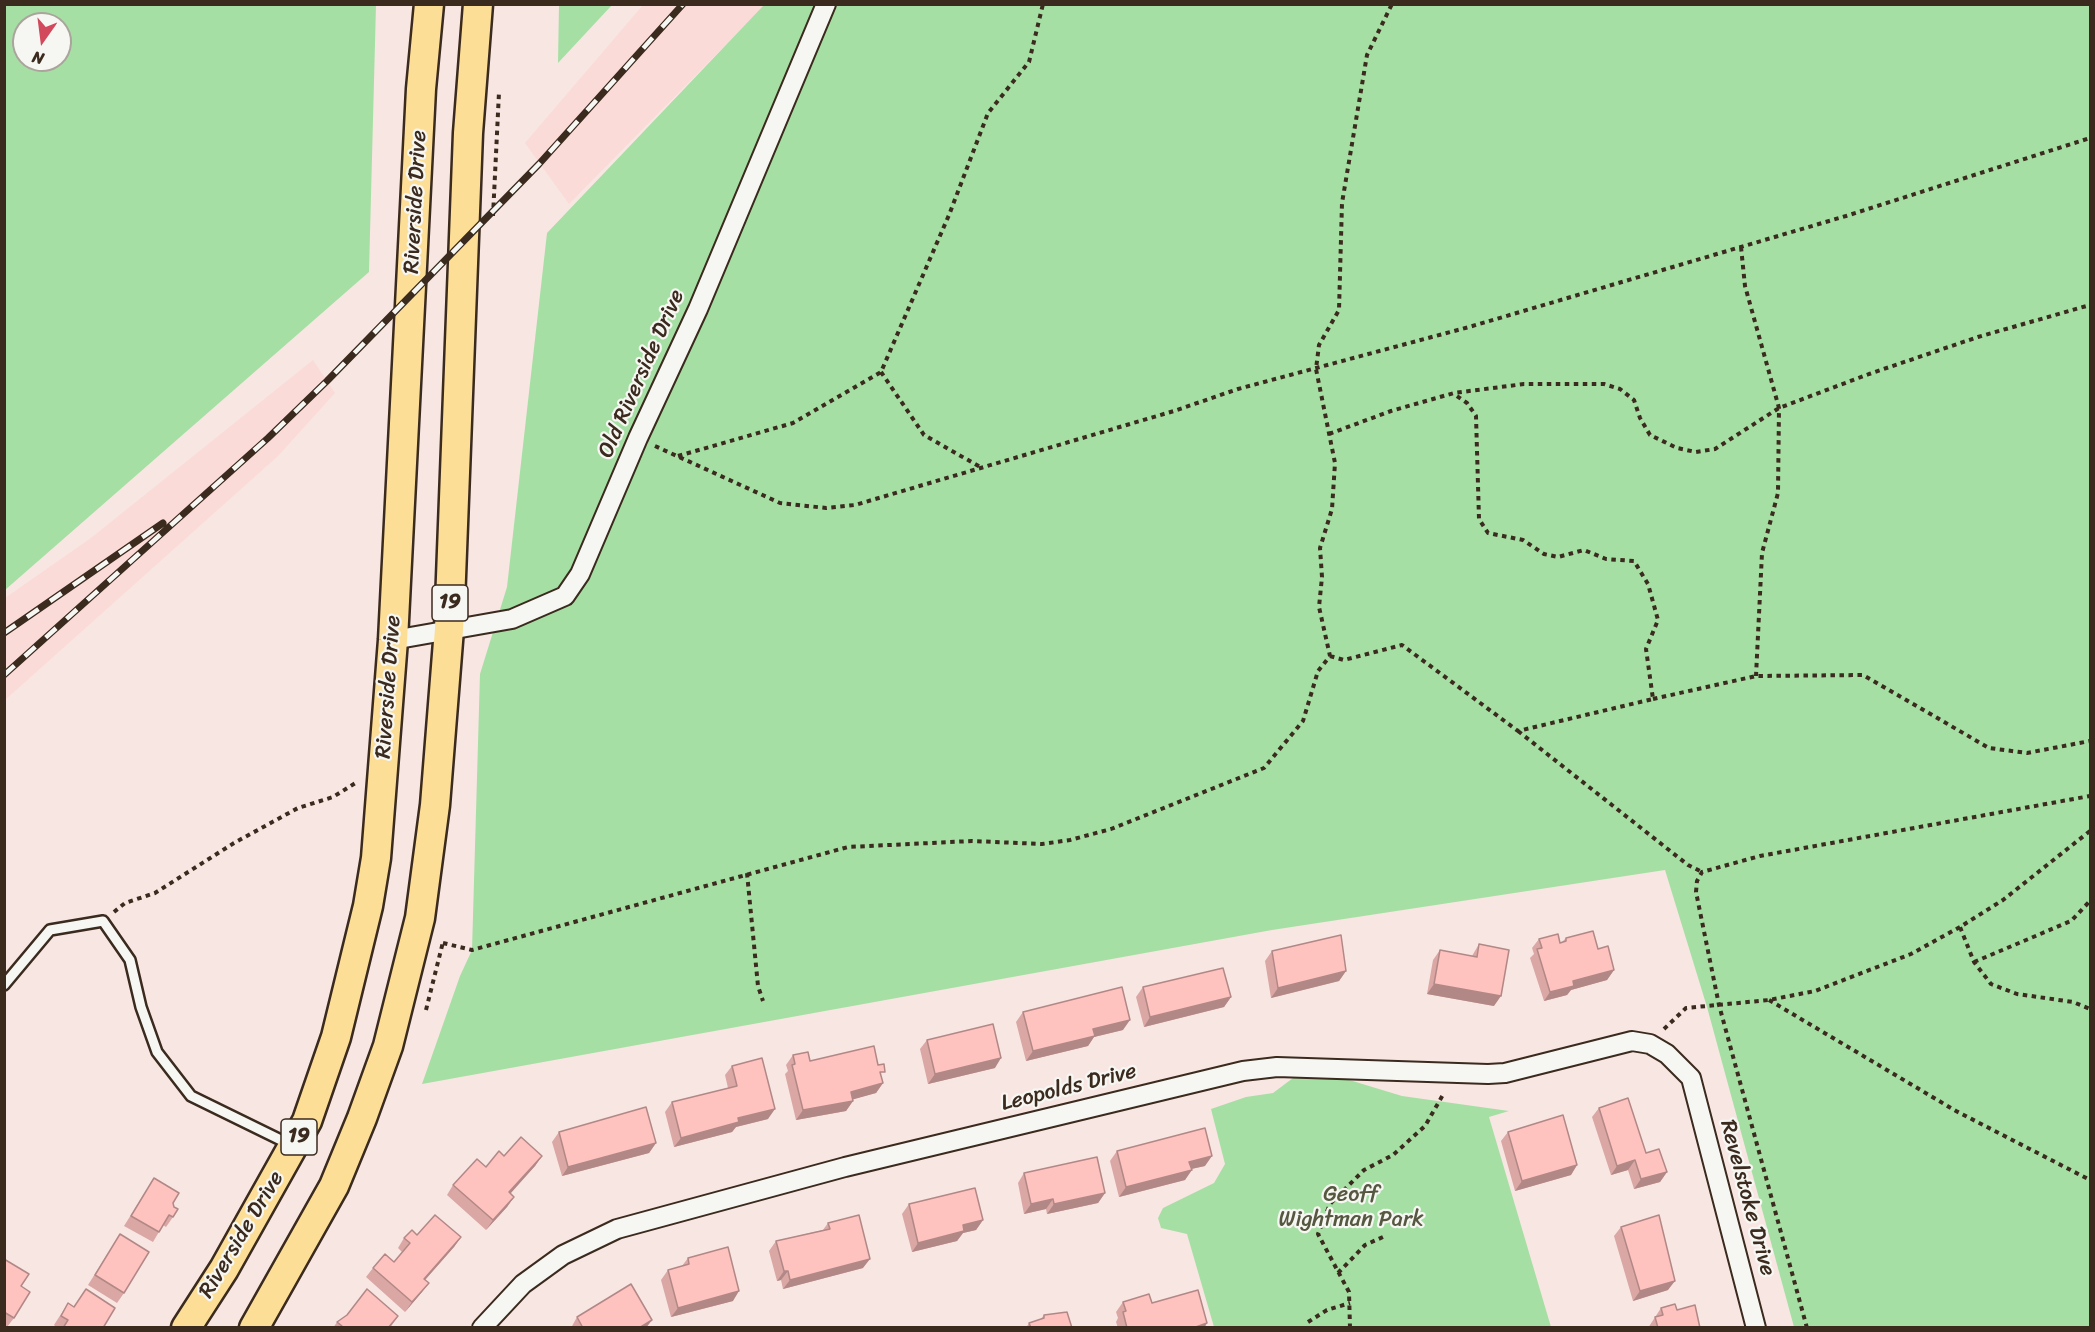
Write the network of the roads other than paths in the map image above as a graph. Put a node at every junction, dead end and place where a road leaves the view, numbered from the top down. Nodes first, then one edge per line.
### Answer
1 (429, 4) edge
2 (478, 4) edge
3 (826, 4) edge
4 (449, 629) junction
5 (393, 640) junction
6 (4, 985) edge
7 (1691, 1080) joint
8 (294, 1146) junction
9 (186, 1328) edge
10 (254, 1328) edge
11 (482, 1328) edge
12 (1755, 1328) edge

1 - 5 main road, Riverside Drive / 19
2 - 4 main road, 19
3 - 4 street, Old Riverside Drive
4 - 5 street, Old Riverside Drive
4 - 10 main road, 19
5 - 8 main road, Riverside Drive / 19
6 - 8 lane
7 - 11 street, Leopolds Drive
7 - 12 street, Revelstoke Drive
8 - 9 main road, Riverside Drive / 19

